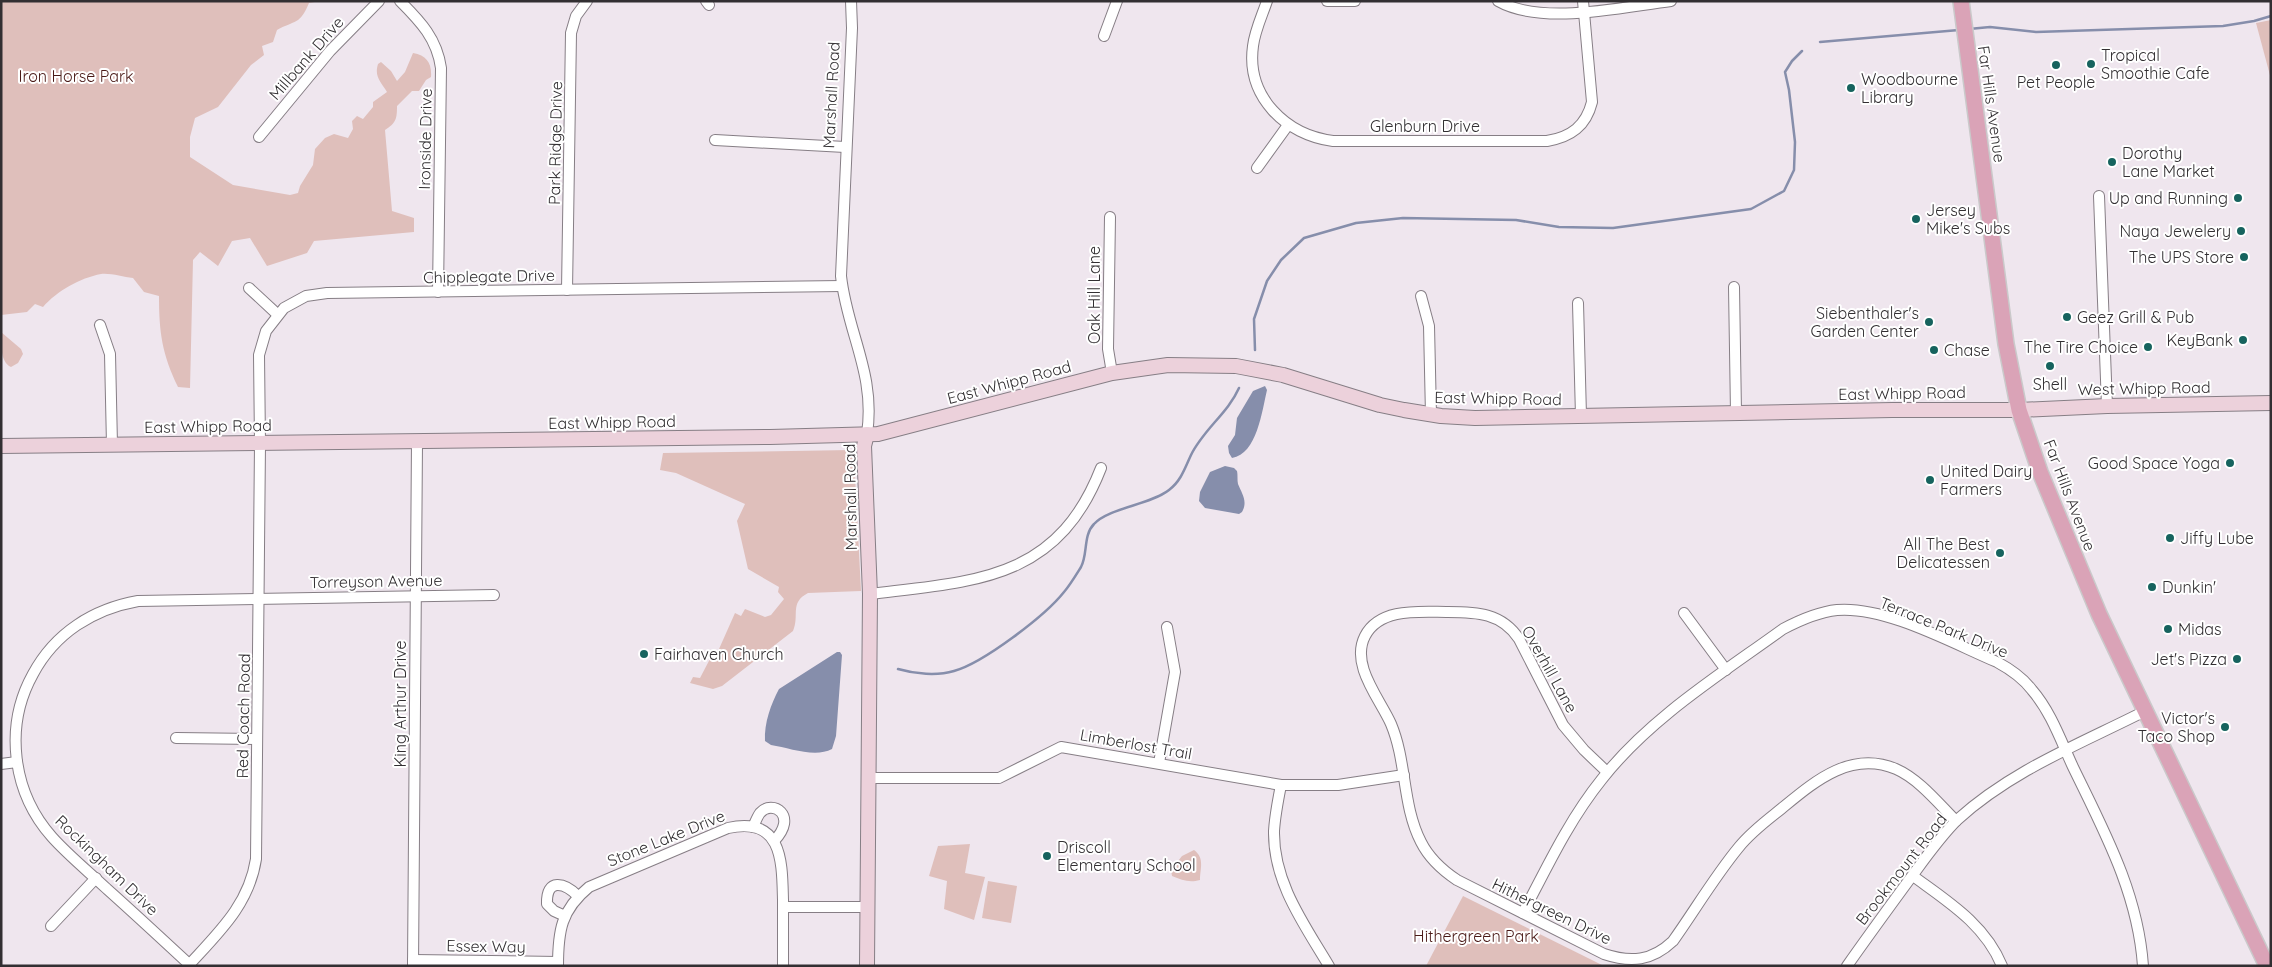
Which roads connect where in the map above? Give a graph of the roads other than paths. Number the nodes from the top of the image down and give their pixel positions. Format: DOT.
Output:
graph roads {
  1 [pos="379,1"];
  2 [pos="400,1"];
  3 [pos="587,1"];
  4 [pos="851,1"];
  5 [pos="1117,1"];
  6 [pos="1267,1"];
  7 [pos="1327,1"];
  8 [pos="1355,1"];
  9 [pos="1498,1"];
  10 [pos="1672,1"];
  11 [pos="1961,1"];
  12 [pos="1584,6"];
  13 [pos="1104,36"];
  14 [pos="1288,125"];
  15 [pos="259,136"];
  16 [pos="715,140"];
  17 [pos="846,146"];
  18 [pos="1257,168"];
  19 [pos="2099,196"];
  20 [pos="1110,217"];
  21 [pos="842,286"];
  22 [pos="1734,287"];
  23 [pos="249,288"];
  24 [pos="567,290"];
  25 [pos="438,292"];
  26 [pos="1421,296"];
  27 [pos="1578,304"];
  28 [pos="277,314"];
  29 [pos="100,325"];
  30 [pos="1112,373"];
  31 [pos="2271,403"];
  32 [pos="2107,406"];
  33 [pos="2019,410"];
  34 [pos="1736,413"];
  35 [pos="1431,415"];
  36 [pos="1581,416"];
  37 [pos="867,434"];
  38 [pos="416,442"];
  39 [pos="260,444"];
  40 [pos="112,445"];
  41 [pos="1,446"];
  42 [pos="1101,468"];
  43 [pos="870,594"];
  44 [pos="494,595"];
  45 [pos="416,596"];
  46 [pos="258,598"];
  47 [pos="1684,613"];
  48 [pos="1168,627"];
  49 [pos="1726,670"];
  50 [pos="2145,711"];
  51 [pos="176,738"];
  52 [pos="258,739"];
  53 [pos="2065,750"];
  54 [pos="17,762"];
  55 [pos="1159,763"];
  56 [pos="1,764"];
  57 [pos="1607,772"];
  58 [pos="1404,775"];
  59 [pos="869,778"];
  60 [pos="1280,785"];
  61 [pos="1956,821"];
  62 [pos="753,827"];
  63 [pos="774,841"];
  64 [pos="1913,876"];
  65 [pos="96,878"];
  66 [pos="578,896"];
  67 [pos="783,907"];
  68 [pos="868,908"];
  69 [pos="1523,913"];
  70 [pos="565,916"];
  71 [pos="51,926"];
  72 [pos="412,963"];
  73 [pos="558,964"];
  74 [pos="190,965"];
  75 [pos="783,966"];
  76 [pos="867,966"];
  77 [pos="1329,966"];
  78 [pos="1846,966"];
  79 [pos="2002,966"];
  80 [pos="2143,966"];
  81 [pos="2267,966"];
  1 -- 15 [label="street, Millbank Drive"];
  2 -- 25 [label="street, Ironside Drive"];
  3 -- 24 [label="street, Park Ridge Drive"];
  4 -- 17 [label="street, Marshall Road"];
  5 -- 13 [label="street"];
  6 -- 14 [label="street, Glenburn Drive"];
  7 -- 8 [label="street"];
  9 -- 12 [label="street"];
  10 -- 12 [label="street"];
  11 -- 33 [label="main road, Far Hills Avenue"];
  12 -- 14 [label="street, Glenburn Drive"];
  14 -- 18 [label="street"];
  16 -- 17 [label="street"];
  17 -- 21 [label="street, Marshall Road"];
  19 -- 32 [label="street"];
  20 -- 30 [label="street, Oak Hill Lane"];
  21 -- 24 [label="street, Chipplegate Drive"];
  21 -- 37 [label="street, Marshall Road"];
  22 -- 34 [label="street"];
  23 -- 28 [label="street"];
  24 -- 25 [label="street, Chipplegate Drive"];
  25 -- 28 [label="street, Chipplegate Drive"];
  26 -- 35 [label="street"];
  27 -- 36 [label="street"];
  28 -- 39 [label="street, Chipplegate Drive"];
  29 -- 40 [label="street"];
  30 -- 35 [label="main road, East Whipp Road"];
  30 -- 37 [label="main road, East Whipp Road"];
  31 -- 32 [label="main road, West Whipp Road"];
  32 -- 33 [label="main road, West Whipp Road"];
  33 -- 34 [label="main road, East Whipp Road"];
  33 -- 50 [label="main road, Far Hills Avenue"];
  34 -- 36 [label="main road, East Whipp Road"];
  35 -- 36 [label="main road, East Whipp Road"];
  37 -- 38 [label="main road, East Whipp Road"];
  37 -- 43 [label="main road, Marshall Road"];
  38 -- 39 [label="main road, East Whipp Road"];
  38 -- 45 [label="street, King Arthur Drive"];
  39 -- 40 [label="main road, East Whipp Road"];
  39 -- 46 [label="street, Red Coach Road"];
  40 -- 41 [label="main road, East Whipp Road"];
  42 -- 43 [label="street"];
  43 -- 59 [label="main road, Marshall Road"];
  44 -- 45 [label="street, Torreyson Avenue"];
  45 -- 46 [label="street, Torreyson Avenue"];
  45 -- 72 [label="street, King Arthur Drive"];
  46 -- 52 [label="street, Red Coach Road"];
  46 -- 54 [label="street, Rockingham Drive"];
  47 -- 49 [label="street"];
  48 -- 55 [label="street"];
  49 -- 53 [label="street, Terrace Park Drive"];
  49 -- 57 [label="street, Terrace Park Drive"];
  50 -- 53 [label="street, Brookmount Road"];
  50 -- 81 [label="main road, Far Hills Avenue"];
  51 -- 52 [label="street"];
  52 -- 74 [label="street, Red Coach Road"];
  53 -- 61 [label="street, Brookmount Road"];
  53 -- 80 [label="street, Terrace Park Drive"];
  54 -- 56 [label="street"];
  54 -- 65 [label="street, Rockingham Drive"];
  55 -- 59 [label="street, Limberlost Trail"];
  55 -- 60 [label="street, Limberlost Trail"];
  57 -- 58 [label="street, Overhill Lane"];
  57 -- 69 [label="street, Terrace Park Drive"];
  58 -- 60 [label="street, Limberlost Trail"];
  58 -- 69 [label="street, Hithergreen Drive"];
  59 -- 68 [label="main road, Marshall Road"];
  60 -- 77 [label="street"];
  61 -- 64 [label="street, Brookmount Road"];
  61 -- 69 [label="street, Hithergreen Drive"];
  62 -- 63 [label="street"];
  62 -- 63 [label="street"];
  62 -- 66 [label="street, Stone Lake Drive"];
  63 -- 67 [label="street"];
  64 -- 78 [label="street, Brookmount Road"];
  64 -- 79 [label="street"];
  65 -- 71 [label="street"];
  65 -- 74 [label="street, Rockingham Drive"];
  66 -- 70 [label="street, Stone Lake Drive"];
  66 -- 70 [label="street"];
  67 -- 68 [label="street"];
  67 -- 75 [label="street"];
  68 -- 76 [label="main road, Marshall Road"];
  70 -- 73 [label="street, Stone Lake Drive"];
  72 -- 73 [label="street, Essex Way"];
}
